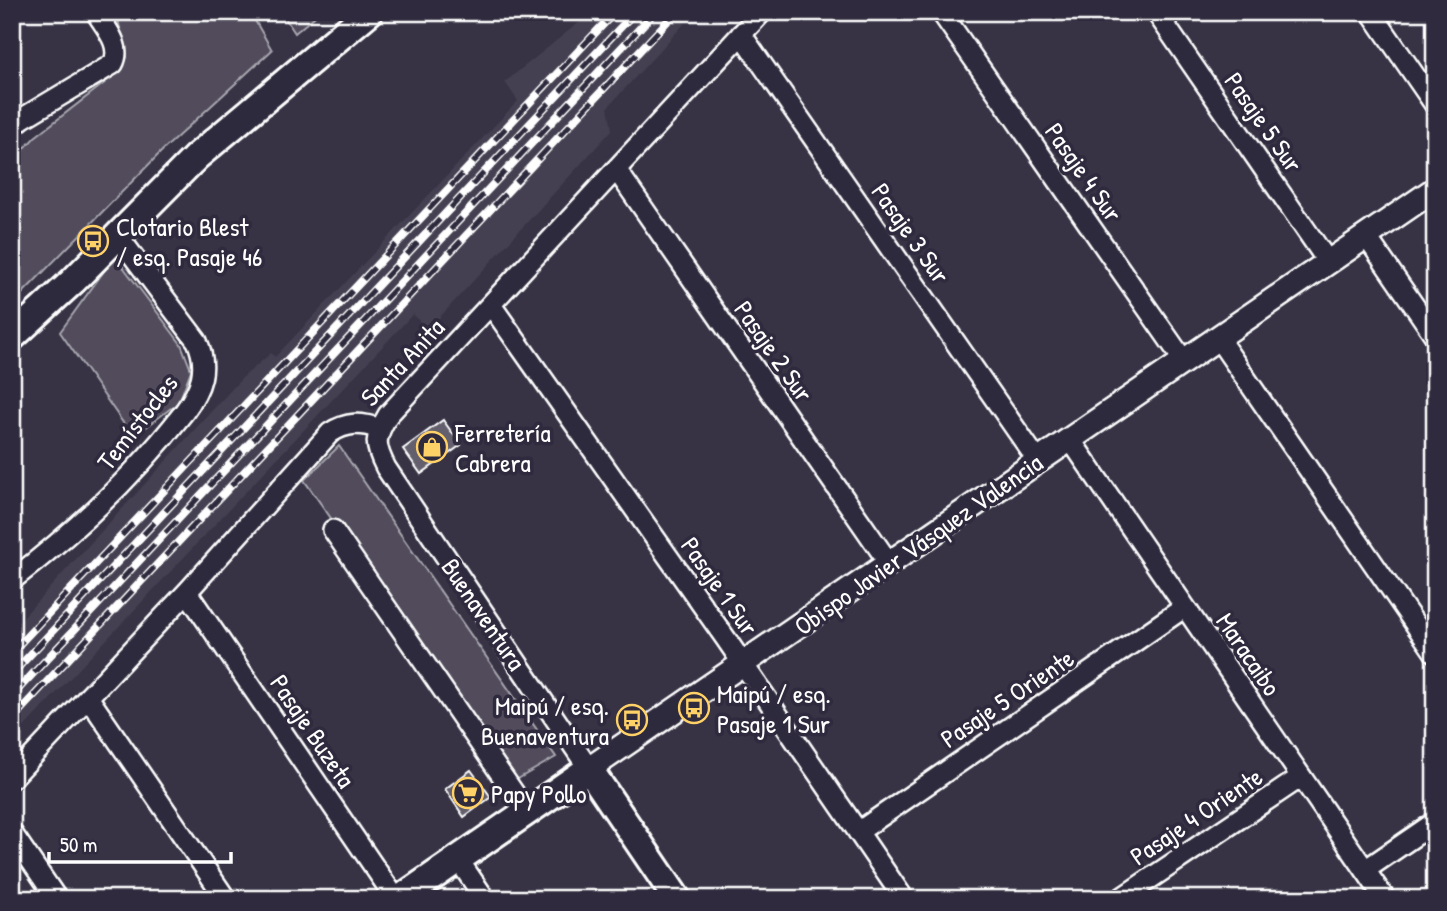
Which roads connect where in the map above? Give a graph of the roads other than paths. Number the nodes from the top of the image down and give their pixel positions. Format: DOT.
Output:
graph roads {
  1 [pos="96,12"];
  2 [pos="369,12"];
  3 [pos="762,12"];
  4 [pos="941,12"];
  5 [pos="1156,12"];
  6 [pos="1371,12"];
  7 [pos="741,34"];
  8 [pos="1435,105"];
  9 [pos="12,127"];
  10 [pos="616,169"];
  11 [pos="1435,189"];
  12 [pos="118,236"];
  13 [pos="1366,236"];
  14 [pos="1328,262"];
  15 [pos="491,304"];
  16 [pos="1435,336"];
  17 [pos="12,337"];
  18 [pos="1217,338"];
  19 [pos="1184,361"];
  20 [pos="380,429"];
  21 [pos="1070,439"];
  22 [pos="1038,461"];
  23 [pos="333,530"];
  24 [pos="889,563"];
  25 [pos="12,580"];
  26 [pos="187,592"];
  27 [pos="1185,607"];
  28 [pos="1435,653"];
  29 [pos="743,664"];
  30 [pos="88,697"];
  31 [pos="589,769"];
  32 [pos="1301,777"];
  33 [pos="12,778"];
  34 [pos="527,812"];
  35 [pos="1435,822"];
  36 [pos="858,832"];
  37 [pos="12,834"];
  38 [pos="458,859"];
  39 [pos="1365,870"];
  40 [pos="57,899"];
  41 [pos="226,899"];
  42 [pos="398,899"];
  43 [pos="485,899"];
  44 [pos="677,899"];
  45 [pos="904,899"];
  46 [pos="1120,899"];
  47 [pos="1385,899"];
  1 -- 9 [label="street"];
  2 -- 12 [label="main road"];
  3 -- 7 [label="street, Santa Anita"];
  4 -- 19 [label="street, Pasaje 4 Sur"];
  5 -- 14 [label="street, Pasaje 5 Sur"];
  6 -- 8 [label="street"];
  7 -- 10 [label="street, Santa Anita"];
  7 -- 22 [label="street, Pasaje 3 Sur"];
  10 -- 15 [label="street, Santa Anita"];
  10 -- 24 [label="street, Pasaje 2 Sur"];
  11 -- 13 [label="street, Obispo Javier Vásquez Valencia"];
  12 -- 17 [label="main road"];
  12 -- 25 [label="street, Temístocles"];
  13 -- 14 [label="street, Obispo Javier Vásquez Valencia"];
  13 -- 16 [label="street"];
  14 -- 18 [label="street, Obispo Javier Vásquez Valencia"];
  15 -- 20 [label="street, Santa Anita"];
  15 -- 29 [label="street, Pasaje 1 Sur"];
  18 -- 19 [label="street, Obispo Javier Vásquez Valencia"];
  18 -- 28 [label="street"];
  19 -- 21 [label="street, Obispo Javier Vásquez Valencia"];
  20 -- 26 [label="street, Santa Anita"];
  20 -- 31 [label="street, Buenaventura"];
  21 -- 22 [label="street, Obispo Javier Vásquez Valencia"];
  21 -- 27 [label="street, Maracaibo"];
  22 -- 24 [label="street, Obispo Javier Vásquez Valencia"];
  23 -- 34 [label="street"];
  24 -- 29 [label="street, Obispo Javier Vásquez Valencia"];
  26 -- 30 [label="street, Santa Anita"];
  26 -- 42 [label="street, Pasaje Buzeta"];
  27 -- 32 [label="street, Maracaibo"];
  27 -- 36 [label="street, Pasaje 5 Oriente"];
  29 -- 31 [label="street, Obispo Javier Vásquez Valencia"];
  29 -- 36 [label="street, Pasaje 1 Sur"];
  30 -- 33 [label="street, Santa Anita"];
  30 -- 41 [label="street"];
  31 -- 34 [label="main road, Obispo Javier Vásquez Valencia"];
  31 -- 44 [label="main road, Buenaventura"];
  32 -- 39 [label="street, Maracaibo"];
  32 -- 46 [label="street, Pasaje 4 Oriente"];
  34 -- 38 [label="main road, Obispo Javier Vásquez Valencia"];
  35 -- 39 [label="street"];
  36 -- 45 [label="street, Pasaje 1 Sur"];
  37 -- 40 [label="street"];
  38 -- 42 [label="main road, Obispo Javier Vásquez Valencia"];
  38 -- 43 [label="street"];
  39 -- 47 [label="street, Maracaibo"];
}
